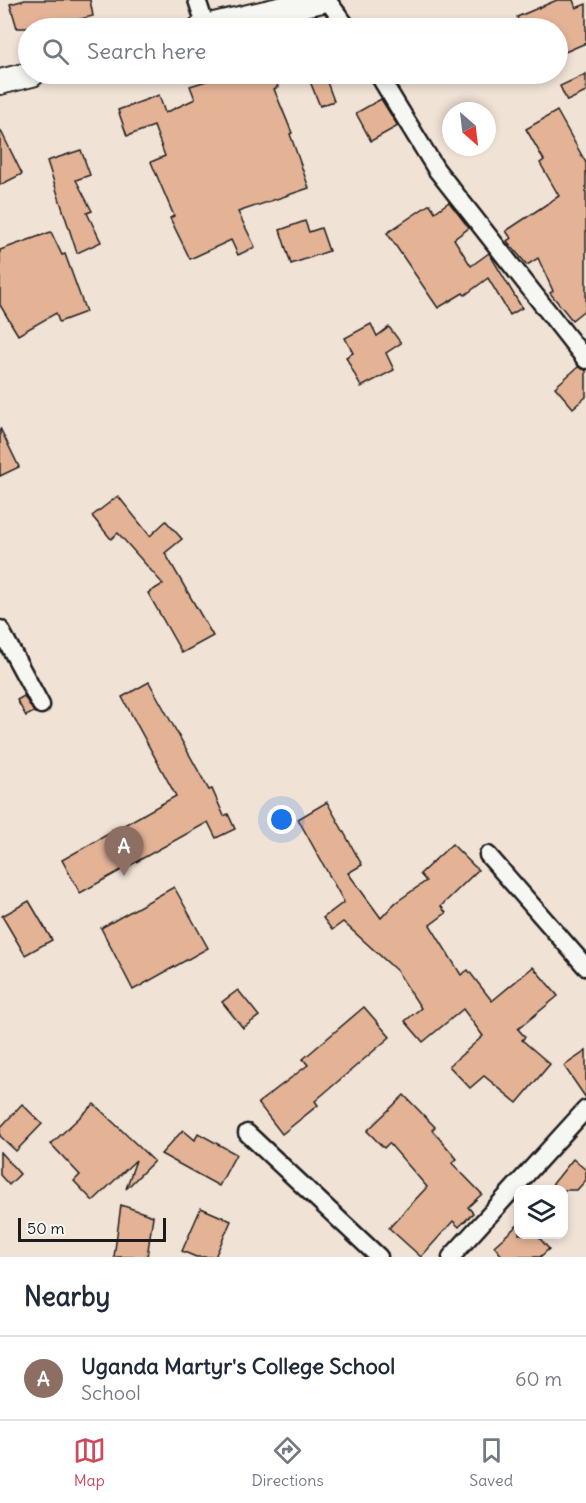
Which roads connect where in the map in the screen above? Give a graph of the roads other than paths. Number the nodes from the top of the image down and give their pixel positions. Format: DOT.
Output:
graph roads {
  1 [pos="197,0"];
  2 [pos="325,0"];
  3 [pos="201,18"];
  4 [pos="247,18"];
  5 [pos="340,18"];
  6 [pos="18,78"];
  7 [pos="0,82"];
  8 [pos="384,84"];
  9 [pos="586,360"];
  10 [pos="0,629"];
  11 [pos="41,705"];
  12 [pos="488,855"];
  13 [pos="586,967"];
  14 [pos="586,1109"];
  15 [pos="247,1133"];
  16 [pos="379,1257"];
  17 [pos="451,1257"];
  1 -- 3 [label="street"];
  2 -- 4 [label="main road"];
  2 -- 5 [label="street"];
  6 -- 7 [label="main road"];
  8 -- 9 [label="street"];
  10 -- 11 [label="street"];
  12 -- 13 [label="street"];
  14 -- 17 [label="street"];
  15 -- 16 [label="street"];
}
